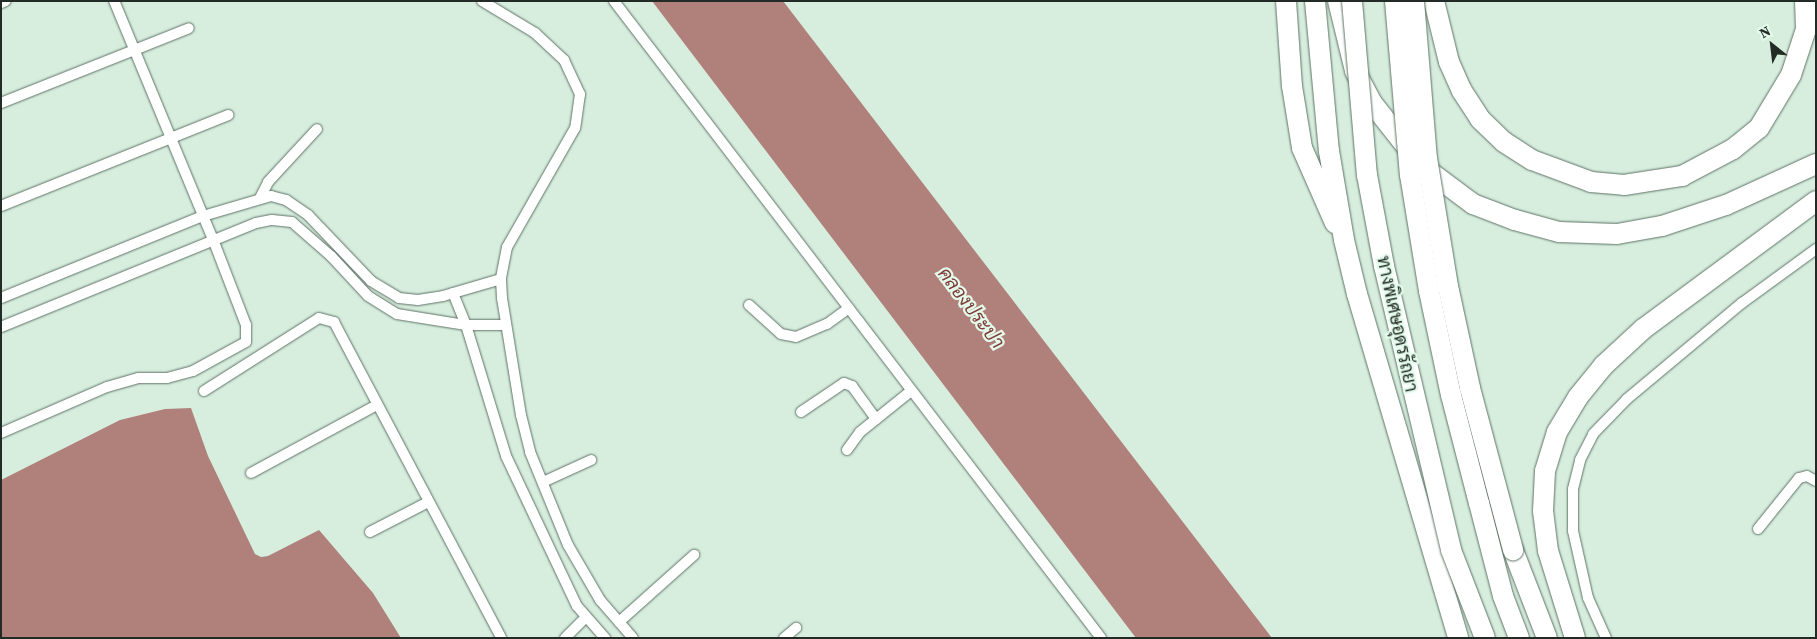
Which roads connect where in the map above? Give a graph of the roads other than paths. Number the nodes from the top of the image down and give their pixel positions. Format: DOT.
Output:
graph roads {
  1 [pos="6,1"];
  2 [pos="114,1"];
  3 [pos="482,1"];
  4 [pos="614,1"];
  5 [pos="1286,1"];
  6 [pos="1315,1"];
  7 [pos="1338,1"];
  8 [pos="1352,1"];
  9 [pos="1394,1"];
  10 [pos="1414,1"];
  11 [pos="1434,1"];
  12 [pos="1805,1"];
  13 [pos="1,3"];
  14 [pos="189,28"];
  15 [pos="133,48"];
  16 [pos="1,103"];
  17 [pos="229,115"];
  18 [pos="317,129"];
  19 [pos="169,137"];
  20 [pos="1816,164"];
  21 [pos="260,198"];
  22 [pos="1816,201"];
  23 [pos="1,206"];
  24 [pos="204,216"];
  25 [pos="1344,240"];
  26 [pos="214,242"];
  27 [pos="1816,249"];
  28 [pos="501,279"];
  29 [pos="453,293"];
  30 [pos="1,298"];
  31 [pos="749,305"];
  32 [pos="849,308"];
  33 [pos="466,325"];
  34 [pos="506,325"];
  35 [pos="1,327"];
  36 [pos="911,391"];
  37 [pos="204,392"];
  38 [pos="377,405"];
  39 [pos="801,412"];
  40 [pos="876,419"];
  41 [pos="1,432"];
  42 [pos="848,450"];
  43 [pos="591,460"];
  44 [pos="251,473"];
  45 [pos="1816,481"];
  46 [pos="543,482"];
  47 [pos="428,502"];
  48 [pos="1758,529"];
  49 [pos="370,532"];
  50 [pos="694,555"];
  51 [pos="585,618"];
  52 [pos="619,622"];
  53 [pos="796,628"];
  54 [pos="1456,634"];
  55 [pos="501,638"];
  56 [pos="565,638"];
  57 [pos="605,638"];
  58 [pos="633,638"];
  59 [pos="784,638"];
  60 [pos="1101,638"];
  61 [pos="1486,638"];
  62 [pos="1519,638"];
  63 [pos="1547,638"];
  64 [pos="1575,638"];
  65 [pos="1606,638"];
  1 -- 13 [label="street"];
  2 -- 15 [label="street"];
  3 -- 28 [label="street"];
  4 -- 32 [label="street"];
  5 -- 25 [label="highway"];
  6 -- 25 [label="highway"];
  7 -- 20 [label="highway"];
  8 -- 61 [label="highway, ทางพิเศษอุดรรัถยา, bridge"];
  9 -- 62 [label="highway, bridge"];
  10 -- 63 [label="highway, bridge"];
  11 -- 12 [label="highway"];
  14 -- 15 [label="street"];
  15 -- 16 [label="street"];
  15 -- 19 [label="street"];
  17 -- 19 [label="street"];
  18 -- 21 [label="street"];
  19 -- 23 [label="street"];
  19 -- 24 [label="street"];
  21 -- 24 [label="street"];
  21 -- 29 [label="street"];
  22 -- 64 [label="highway"];
  24 -- 26 [label="street"];
  24 -- 30 [label="street"];
  25 -- 54 [label="highway"];
  26 -- 33 [label="street"];
  26 -- 35 [label="street"];
  26 -- 41 [label="street"];
  27 -- 65 [label="street"];
  28 -- 29 [label="street"];
  28 -- 34 [label="street"];
  29 -- 33 [label="street"];
  31 -- 32 [label="street"];
  32 -- 36 [label="street"];
  33 -- 34 [label="street"];
  33 -- 51 [label="street"];
  34 -- 46 [label="street"];
  36 -- 40 [label="street"];
  36 -- 60 [label="street"];
  37 -- 38 [label="street"];
  38 -- 44 [label="street"];
  38 -- 47 [label="street"];
  39 -- 40 [label="street"];
  40 -- 42 [label="street"];
  43 -- 46 [label="street"];
  45 -- 48 [label="street"];
  46 -- 52 [label="street"];
  47 -- 49 [label="street"];
  47 -- 55 [label="street"];
  50 -- 52 [label="street"];
  51 -- 56 [label="street"];
  51 -- 57 [label="street"];
  52 -- 58 [label="street"];
  53 -- 59 [label="street"];
}
